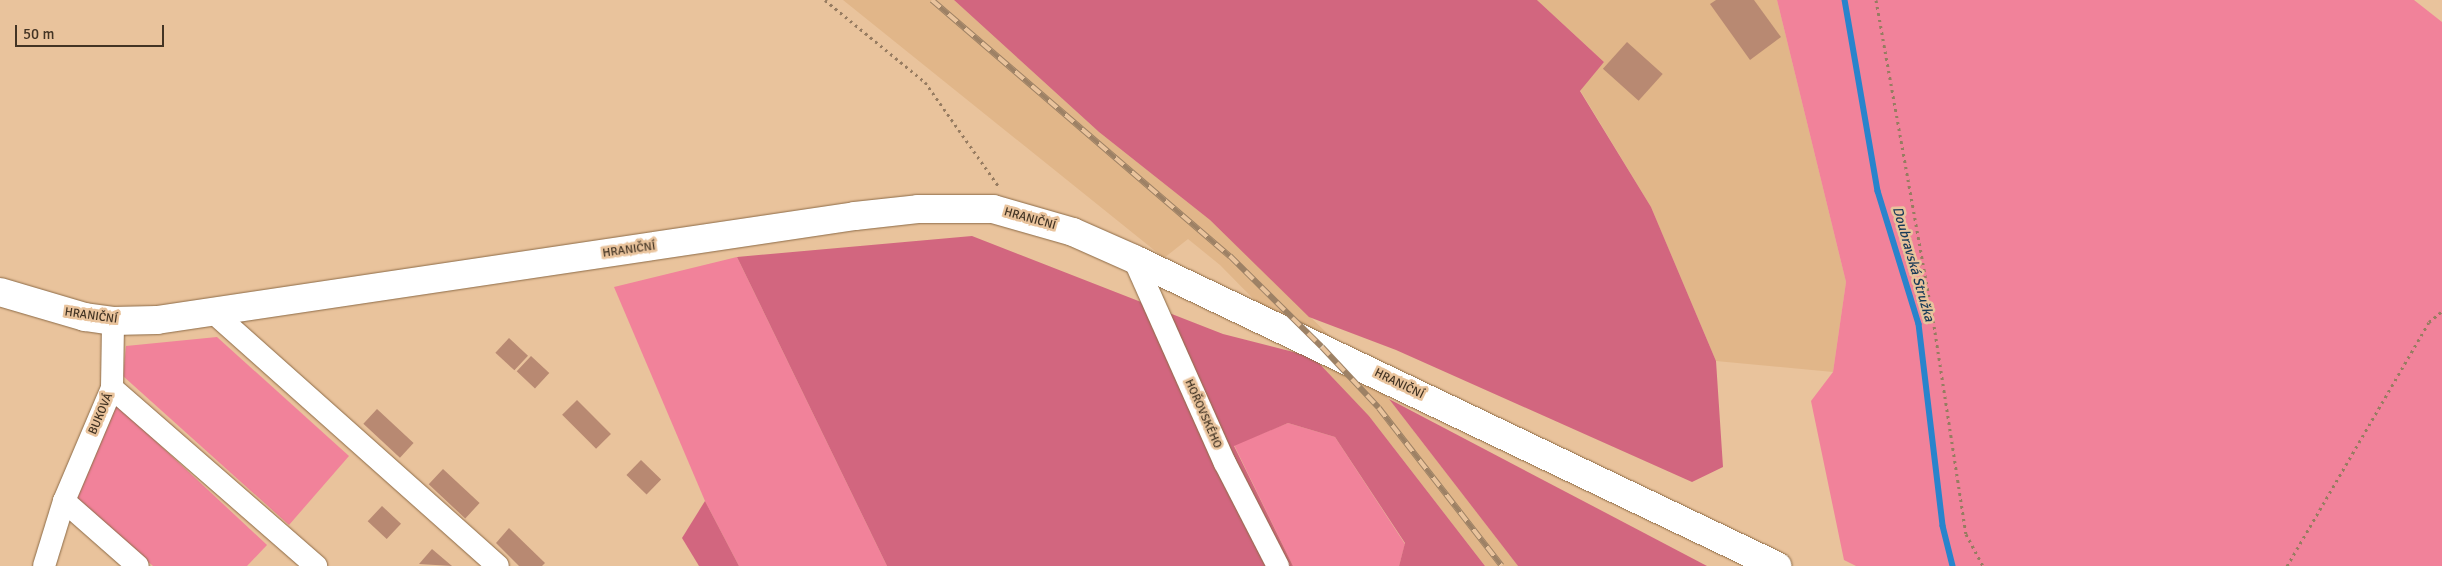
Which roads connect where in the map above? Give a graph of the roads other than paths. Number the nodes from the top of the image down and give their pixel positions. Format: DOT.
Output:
graph roads {
  1 [pos="1134,259"];
  2 [pos="0,292"];
  3 [pos="214,314"];
  4 [pos="113,321"];
  5 [pos="112,388"];
  6 [pos="64,501"];
  7 [pos="44,566"];
  8 [pos="138,566"];
  9 [pos="316,566"];
  10 [pos="498,566"];
  11 [pos="1278,566"];
  12 [pos="1777,566"];
  1 -- 3 [label="main road, HRANIČNÍ"];
  1 -- 11 [label="street, HOŘOVSKÉHO"];
  1 -- 12 [label="main road, HRANIČNÍ"];
  2 -- 4 [label="main road, HRANIČNÍ"];
  3 -- 4 [label="main road, HRANIČNÍ"];
  3 -- 10 [label="street"];
  4 -- 5 [label="street, BUKOVÁ"];
  5 -- 6 [label="street, BUKOVÁ"];
  5 -- 9 [label="street"];
  6 -- 7 [label="street, BUKOVÁ"];
  6 -- 8 [label="street"];
}
